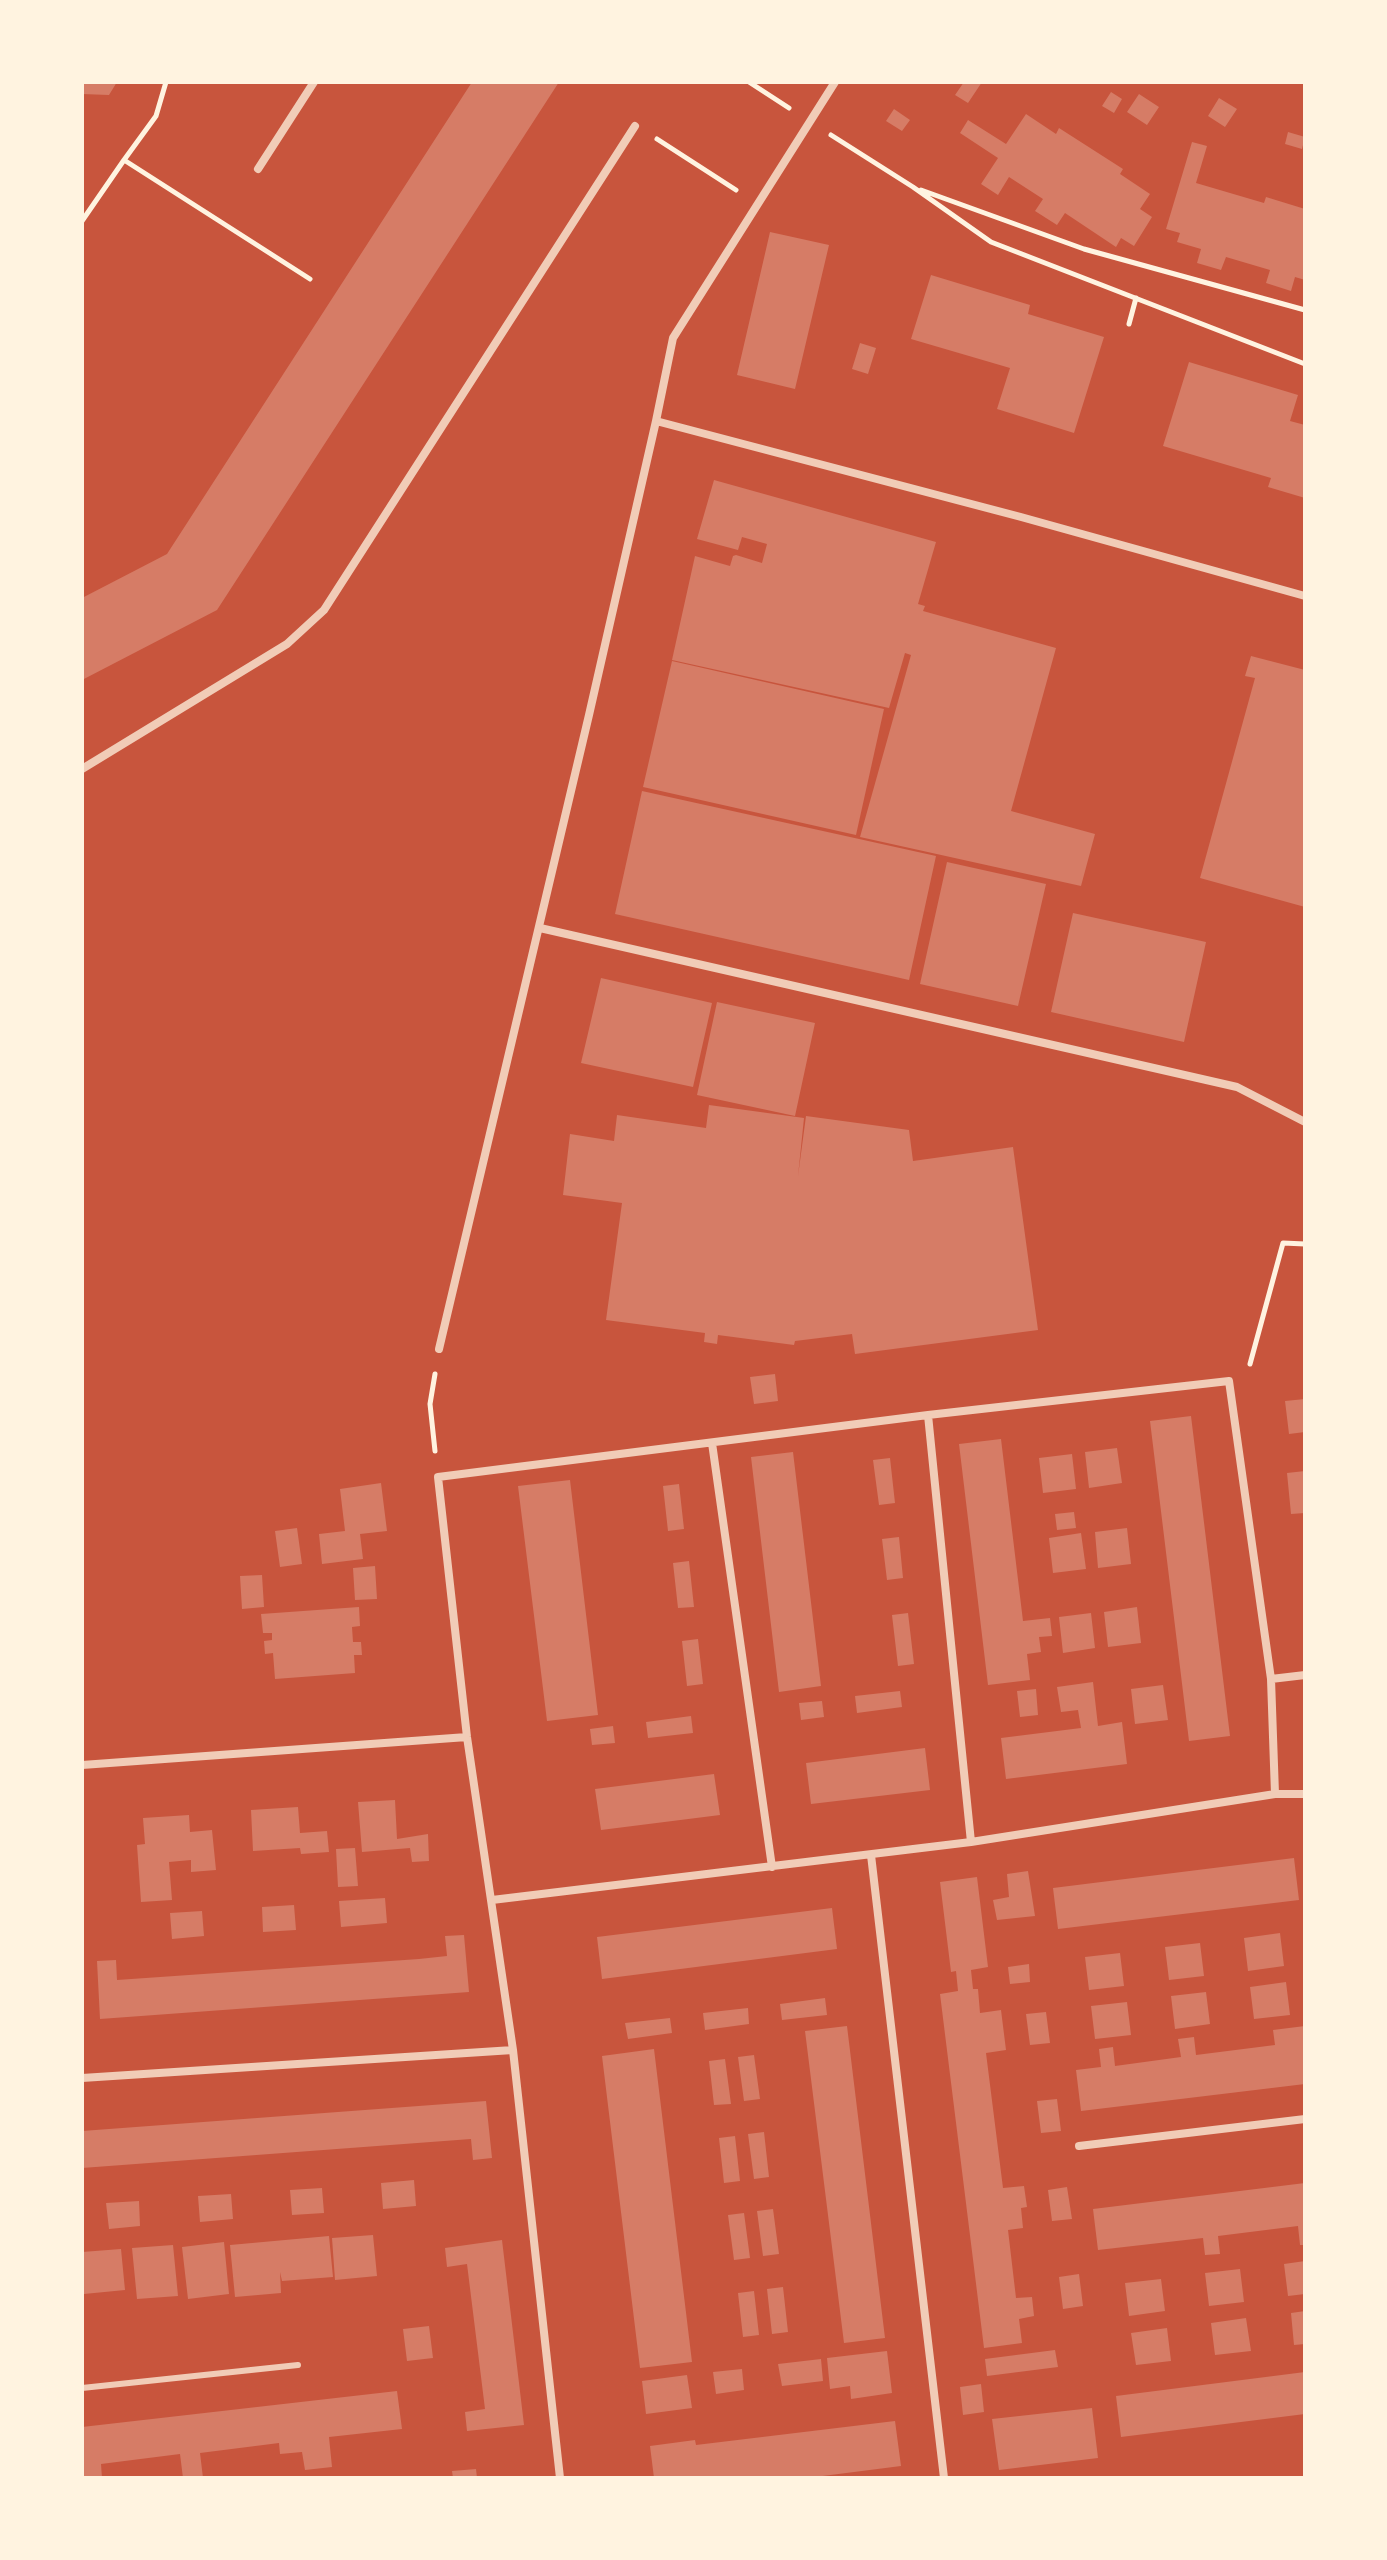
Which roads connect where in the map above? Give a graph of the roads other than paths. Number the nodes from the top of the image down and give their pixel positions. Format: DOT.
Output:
graph roads {
  1 [pos="314,82"];
  2 [pos="835,82"];
  3 [pos="635,126"];
  4 [pos="258,169"];
  5 [pos="656,421"];
  6 [pos="1305,596"];
  7 [pos="82,769"];
  8 [pos="540,928"];
  9 [pos="1305,1122"];
  10 [pos="439,1349"];
  11 [pos="928,1415"];
  12 [pos="712,1443"];
  13 [pos="1305,1675"];
  14 [pos="1271,1679"];
  15 [pos="467,1737"];
  16 [pos="82,1765"];
  17 [pos="1275,1794"];
  18 [pos="1305,1794"];
  19 [pos="971,1842"];
  20 [pos="871,1855"];
  21 [pos="772,1867"];
  22 [pos="492,1900"];
  23 [pos="513,2050"];
  24 [pos="82,2078"];
  25 [pos="1305,2119"];
  26 [pos="1079,2146"];
  27 [pos="298,2365"];
  28 [pos="82,2388"];
  29 [pos="560,2478"];
  30 [pos="944,2478"];
  1 -- 4 [label="street"];
  2 -- 5 [label="street"];
  3 -- 7 [label="street"];
  5 -- 6 [label="street"];
  5 -- 8 [label="street"];
  8 -- 9 [label="street"];
  8 -- 10 [label="street"];
  11 -- 12 [label="street"];
  11 -- 14 [label="street"];
  11 -- 19 [label="street"];
  12 -- 15 [label="street"];
  12 -- 21 [label="street"];
  13 -- 14 [label="street"];
  14 -- 17 [label="street"];
  15 -- 16 [label="street"];
  15 -- 22 [label="street"];
  17 -- 18 [label="street"];
  17 -- 19 [label="street"];
  19 -- 20 [label="street"];
  20 -- 21 [label="street"];
  20 -- 30 [label="street"];
  21 -- 22 [label="street"];
  22 -- 23 [label="street"];
  23 -- 24 [label="street"];
  23 -- 29 [label="street"];
  25 -- 26 [label="street"];
  27 -- 28 [label="lane"];
}
